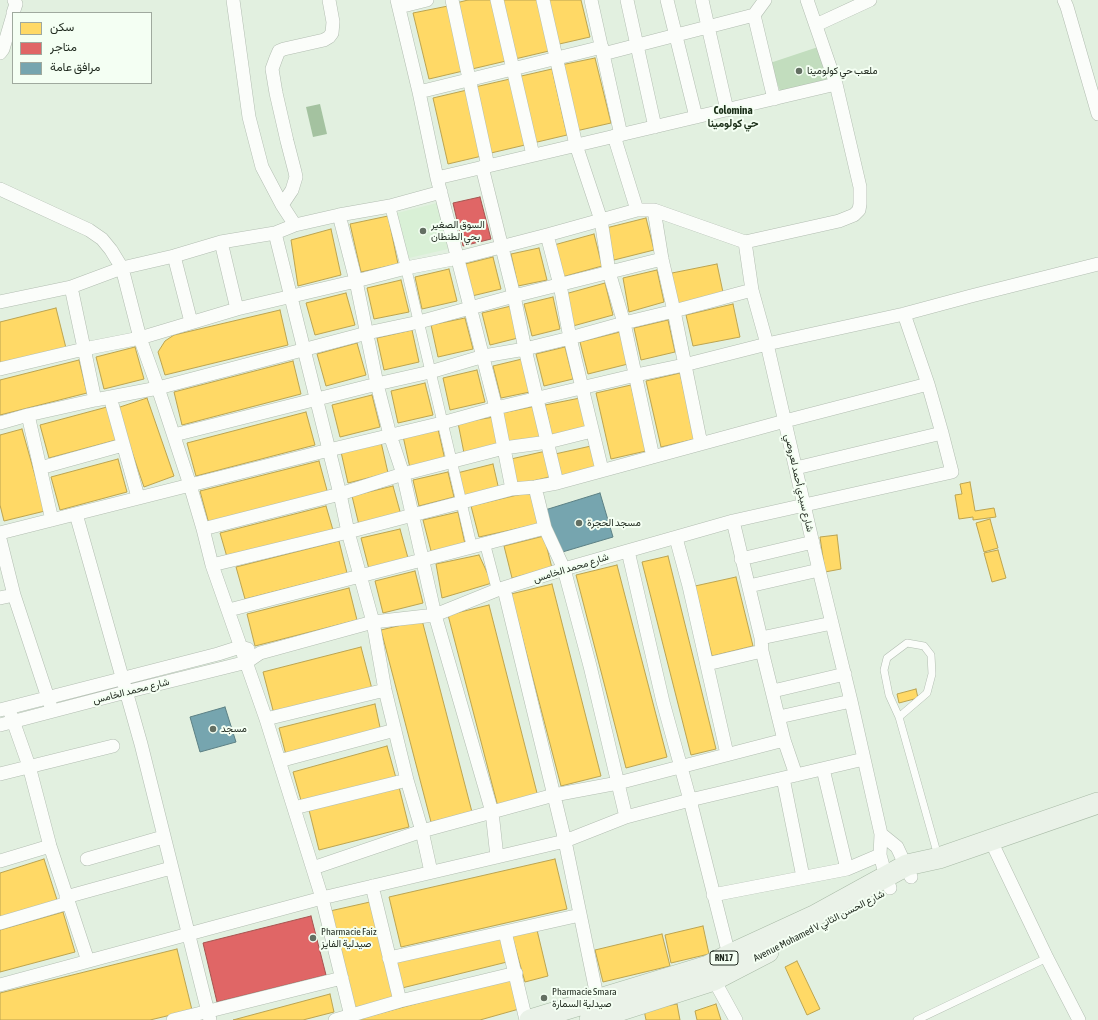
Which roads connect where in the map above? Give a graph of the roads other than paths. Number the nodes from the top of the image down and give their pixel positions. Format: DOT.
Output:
graph roads {
  1 [pos="14,0"];
  2 [pos="233,0"];
  3 [pos="328,0"];
  4 [pos="427,0"];
  5 [pos="452,0"];
  6 [pos="497,0"];
  7 [pos="543,0"];
  8 [pos="591,0"];
  9 [pos="627,0"];
  10 [pos="667,0"];
  11 [pos="702,0"];
  12 [pos="765,0"];
  13 [pos="807,0"];
  14 [pos="870,0"];
  15 [pos="1064,0"];
  16 [pos="398,4"];
  17 [pos="14,12"];
  18 [pos="754,16"];
  19 [pos="12,18"];
  20 [pos="816,24"];
  21 [pos="708,27"];
  22 [pos="676,36"];
  23 [pos="637,45"];
  24 [pos="602,50"];
  25 [pos="0,54"];
  26 [pos="556,58"];
  27 [pos="512,69"];
  28 [pos="469,80"];
  29 [pos="836,84"];
  30 [pos="419,92"];
  31 [pos="774,99"];
  32 [pos="727,110"];
  33 [pos="1098,114"];
  34 [pos="696,117"];
  35 [pos="655,127"];
  36 [pos="618,136"];
  37 [pos="576,145"];
  38 [pos="533,155"];
  39 [pos="485,167"];
  40 [pos="437,178"];
  41 [pos="0,189"];
  42 [pos="441,192"];
  43 [pos="282,205"];
  44 [pos="390,206"];
  45 [pos="637,210"];
  46 [pos="654,210"];
  47 [pos="338,215"];
  48 [pos="601,220"];
  49 [pos="296,225"];
  50 [pos="275,233"];
  51 [pos="547,235"];
  52 [pos="221,242"];
  53 [pos="745,242"];
  54 [pos="502,246"];
  55 [pos="174,256"];
  56 [pos="458,258"];
  57 [pos="662,259"];
  58 [pos="1098,264"];
  59 [pos="122,268"];
  60 [pos="406,268"];
  61 [pos="609,272"];
  62 [pos="356,282"];
  63 [pos="560,285"];
  64 [pos="71,286"];
  65 [pos="752,290"];
  66 [pos="290,296"];
  67 [pos="514,296"];
  68 [pos="0,300"];
  69 [pos="237,308"];
  70 [pos="470,308"];
  71 [pos="674,311"];
  72 [pos="904,314"];
  73 [pos="191,322"];
  74 [pos="418,322"];
  75 [pos="624,323"];
  76 [pos="367,333"];
  77 [pos="140,338"];
  78 [pos="570,338"];
  79 [pos="766,344"];
  80 [pos="84,349"];
  81 [pos="525,349"];
  82 [pos="304,350"];
  83 [pos="484,356"];
  84 [pos="684,365"];
  85 [pos="0,369"];
  86 [pos="430,372"];
  87 [pos="636,375"];
  88 [pos="378,384"];
  89 [pos="928,384"];
  90 [pos="158,388"];
  91 [pos="582,388"];
  92 [pos="110,397"];
  93 [pos="537,398"];
  94 [pos="95,400"];
  95 [pos="317,400"];
  96 [pos="496,408"];
  97 [pos="28,415"];
  98 [pos="784,421"];
  99 [pos="0,423"];
  100 [pos="442,423"];
  101 [pos="592,431"];
  102 [pos="942,433"];
  103 [pos="174,435"];
  104 [pos="390,435"];
  105 [pos="548,442"];
  106 [pos="701,444"];
  107 [pos="123,445"];
  108 [pos="504,448"];
  109 [pos="329,450"];
  110 [pos="653,457"];
  111 [pos="451,462"];
  112 [pos="40,468"];
  113 [pos="796,468"];
  114 [pos="602,470"];
  115 [pos="402,474"];
  116 [pos="557,483"];
  117 [pos="190,485"];
  118 [pos="535,487"];
  119 [pos="512,489"];
  120 [pos="340,494"];
  121 [pos="138,497"];
  122 [pos="461,502"];
  123 [pos="805,504"];
  124 [pos="76,514"];
  125 [pos="412,515"];
  126 [pos="52,520"];
  127 [pos="733,522"];
  128 [pos="545,528"];
  129 [pos="203,529"];
  130 [pos="348,532"];
  131 [pos="0,533"];
  132 [pos="676,538"];
  133 [pos="0,539"];
  134 [pos="813,542"];
  135 [pos="484,544"];
  136 [pos="472,547"];
  137 [pos="628,551"];
  138 [pos="422,559"];
  139 [pos="741,559"];
  140 [pos="212,565"];
  141 [pos="564,569"];
  142 [pos="819,570"];
  143 [pos="360,576"];
  144 [pos="749,586"];
  145 [pos="501,589"];
  146 [pos="14,595"];
  147 [pos="0,598"];
  148 [pos="229,610"];
  149 [pos="435,615"];
  150 [pos="373,622"];
  151 [pos="832,623"];
  152 [pos="762,645"];
  153 [pos="240,647"];
  154 [pos="260,653"];
  155 [pos="247,662"];
  156 [pos="707,664"];
  157 [pos="845,674"];
  158 [pos="122,679"];
  159 [pos="385,690"];
  160 [pos="773,691"];
  161 [pos="126,692"];
  162 [pos="49,697"];
  163 [pos="852,701"];
  164 [pos="4,709"];
  165 [pos="53,712"];
  166 [pos="779,717"];
  167 [pos="899,717"];
  168 [pos="266,719"];
  169 [pos="13,722"];
  170 [pos="0,725"];
  171 [pos="395,730"];
  172 [pos="784,740"];
  173 [pos="113,746"];
  174 [pos="727,754"];
  175 [pos="864,759"];
  176 [pos="279,761"];
  177 [pos="681,765"];
  178 [pos="29,766"];
  179 [pos="823,769"];
  180 [pos="0,774"];
  181 [pos="796,775"];
  182 [pos="783,778"];
  183 [pos="407,780"];
  184 [pos="618,783"];
  185 [pos="554,795"];
  186 [pos="690,800"];
  187 [pos="1098,803"];
  188 [pos="294,808"];
  189 [pos="492,812"];
  190 [pos="626,817"];
  191 [pos="422,831"];
  192 [pos="882,834"];
  193 [pos="163,837"];
  194 [pos="565,841"];
  195 [pos="991,841"];
  196 [pos="50,846"];
  197 [pos="880,855"];
  198 [pos="497,857"];
  199 [pos="87,859"];
  200 [pos="934,860"];
  201 [pos="0,861"];
  202 [pos="171,868"];
  203 [pos="312,868"];
  204 [pos="846,868"];
  205 [pos="909,871"];
  206 [pos="431,872"];
  207 [pos="803,877"];
  208 [pos="888,883"];
  209 [pos="372,886"];
  210 [pos="713,895"];
  211 [pos="322,898"];
  212 [pos="67,900"];
  213 [pos="580,915"];
  214 [pos="0,923"];
  215 [pos="505,932"];
  216 [pos="188,934"];
  217 [pos="729,955"];
  218 [pos="389,958"];
  219 [pos="1047,958"];
  220 [pos="88,961"];
  221 [pos="516,973"];
  222 [pos="342,978"];
  223 [pos="714,980"];
  224 [pos="0,985"];
  225 [pos="400,1001"];
  226 [pos="598,1014"];
  227 [pos="209,1016"];
  228 [pos="352,1018"];
  229 [pos="173,1020"];
  230 [pos="335,1020"];
  231 [pos="526,1020"];
  232 [pos="530,1020"];
  233 [pos="736,1020"];
  234 [pos="917,1020"];
  235 [pos="1079,1020"];
  1 -- 17 [label="street"];
  2 -- 43 [label="street"];
  3 -- 43 [label="street"];
  4 -- 16 [label="street"];
  5 -- 28 [label="street"];
  6 -- 27 [label="street"];
  7 -- 26 [label="street"];
  8 -- 24 [label="street"];
  9 -- 23 [label="street"];
  10 -- 22 [label="street"];
  11 -- 21 [label="street"];
  12 -- 18 [label="street"];
  13 -- 20 [label="street"];
  14 -- 20 [label="street"];
  15 -- 33 [label="street"];
  16 -- 30 [label="street"];
  18 -- 21 [label="street"];
  18 -- 31 [label="street"];
  19 -- 25 [label="street"];
  20 -- 29 [label="street"];
  21 -- 22 [label="street"];
  21 -- 32 [label="street"];
  22 -- 23 [label="street"];
  22 -- 34 [label="street"];
  23 -- 24 [label="street"];
  23 -- 35 [label="street"];
  24 -- 26 [label="street"];
  24 -- 36 [label="street"];
  26 -- 27 [label="street"];
  26 -- 37 [label="street"];
  27 -- 28 [label="street"];
  27 -- 38 [label="street"];
  28 -- 30 [label="street"];
  28 -- 39 [label="street"];
  29 -- 31 [label="street"];
  29 -- 53 [label="street"];
  30 -- 40 [label="street"];
  31 -- 32 [label="street"];
  32 -- 34 [label="street"];
  34 -- 35 [label="street"];
  35 -- 36 [label="street"];
  36 -- 37 [label="street"];
  36 -- 45 [label="street"];
  37 -- 38 [label="street"];
  37 -- 48 [label="street"];
  38 -- 39 [label="street"];
  39 -- 40 [label="street"];
  39 -- 54 [label="street"];
  40 -- 42 [label="street"];
  41 -- 59 [label="street"];
  42 -- 44 [label="street"];
  42 -- 56 [label="street"];
  43 -- 49 [label="street"];
  44 -- 47 [label="street"];
  44 -- 60 [label="street"];
  45 -- 46 [label="street"];
  45 -- 48 [label="street"];
  46 -- 53 [label="street"];
  46 -- 57 [label="street"];
  47 -- 49 [label="street"];
  47 -- 62 [label="street"];
  48 -- 51 [label="street"];
  48 -- 61 [label="street"];
  49 -- 50 [label="street"];
  50 -- 52 [label="street"];
  50 -- 66 [label="street"];
  51 -- 54 [label="street"];
  51 -- 63 [label="street"];
  52 -- 55 [label="street"];
  52 -- 69 [label="street"];
  53 -- 65 [label="street, شارع سيدي أحمد لعروصي"];
  54 -- 56 [label="street"];
  54 -- 67 [label="street"];
  55 -- 59 [label="street"];
  55 -- 73 [label="street"];
  56 -- 60 [label="street"];
  56 -- 70 [label="street"];
  57 -- 61 [label="street"];
  57 -- 71 [label="street"];
  58 -- 72 [label="street"];
  59 -- 64 [label="street"];
  59 -- 77 [label="street"];
  60 -- 62 [label="street"];
  60 -- 74 [label="street"];
  61 -- 63 [label="street"];
  61 -- 75 [label="street"];
  62 -- 66 [label="street"];
  62 -- 76 [label="street"];
  63 -- 67 [label="street"];
  63 -- 78 [label="street"];
  64 -- 68 [label="street"];
  64 -- 80 [label="street"];
  65 -- 71 [label="street"];
  65 -- 79 [label="street, شارع سيدي أحمد لعروصي"];
  66 -- 69 [label="street"];
  66 -- 82 [label="street"];
  67 -- 70 [label="street"];
  67 -- 81 [label="street"];
  69 -- 73 [label="street"];
  70 -- 74 [label="street"];
  70 -- 83 [label="street"];
  71 -- 75 [label="street"];
  71 -- 84 [label="street"];
  72 -- 79 [label="street"];
  72 -- 89 [label="street"];
  73 -- 77 [label="street"];
  74 -- 76 [label="street"];
  74 -- 86 [label="street"];
  75 -- 78 [label="street"];
  75 -- 87 [label="street"];
  76 -- 82 [label="street"];
  76 -- 88 [label="street"];
  77 -- 80 [label="street"];
  77 -- 90 [label="street"];
  78 -- 81 [label="street"];
  78 -- 91 [label="street"];
  79 -- 84 [label="street"];
  79 -- 98 [label="street, شارع سيدي أحمد لعروصي"];
  80 -- 85 [label="street"];
  80 -- 94 [label="street"];
  81 -- 83 [label="street"];
  81 -- 93 [label="street"];
  82 -- 90 [label="street"];
  82 -- 95 [label="street"];
  83 -- 86 [label="street"];
  83 -- 96 [label="street"];
  84 -- 87 [label="street"];
  84 -- 106 [label="street"];
  86 -- 88 [label="street"];
  86 -- 100 [label="street"];
  87 -- 91 [label="street"];
  87 -- 110 [label="street"];
  88 -- 95 [label="street"];
  88 -- 104 [label="street"];
  89 -- 98 [label="street"];
  89 -- 102 [label="street"];
  90 -- 92 [label="street"];
  90 -- 103 [label="street"];
  91 -- 93 [label="street"];
  91 -- 101 [label="street"];
  92 -- 94 [label="street"];
  92 -- 107 [label="street"];
  93 -- 96 [label="street"];
  93 -- 105 [label="street"];
  94 -- 97 [label="street"];
  95 -- 103 [label="street"];
  95 -- 109 [label="street"];
  96 -- 100 [label="street"];
  96 -- 108 [label="street"];
  97 -- 99 [label="street"];
  97 -- 112 [label="street"];
  98 -- 106 [label="street"];
  98 -- 113 [label="street, شارع سيدي أحمد لعروصي"];
  100 -- 104 [label="street"];
  100 -- 111 [label="street"];
  101 -- 105 [label="street"];
  101 -- 114 [label="street"];
  102 -- 113 [label="street"];
  102 -- 123 [label="street, شارع محمد الخامس"];
  103 -- 117 [label="street"];
  104 -- 109 [label="street"];
  104 -- 115 [label="street"];
  105 -- 108 [label="street"];
  105 -- 116 [label="street"];
  106 -- 110 [label="street"];
  107 -- 112 [label="street"];
  107 -- 121 [label="street"];
  108 -- 111 [label="street"];
  108 -- 119 [label="street"];
  109 -- 117 [label="street"];
  109 -- 120 [label="street"];
  110 -- 114 [label="street"];
  111 -- 115 [label="street"];
  111 -- 122 [label="street"];
  112 -- 126 [label="street"];
  113 -- 123 [label="street, شارع سيدي أحمد لعروصي"];
  114 -- 116 [label="street"];
  115 -- 120 [label="street"];
  115 -- 125 [label="street"];
  116 -- 118 [label="street"];
  117 -- 121 [label="street"];
  117 -- 129 [label="street"];
  118 -- 119 [label="street"];
  118 -- 128 [label="street"];
  119 -- 122 [label="street"];
  120 -- 129 [label="street"];
  120 -- 130 [label="street"];
  121 -- 124 [label="street"];
  122 -- 125 [label="street"];
  122 -- 136 [label="street"];
  123 -- 127 [label="street, شارع محمد الخامس"];
  123 -- 134 [label="street, شارع سيدي أحمد لعروصي"];
  124 -- 126 [label="street"];
  124 -- 158 [label="street"];
  125 -- 130 [label="street"];
  125 -- 138 [label="street"];
  126 -- 131 [label="street"];
  127 -- 132 [label="street, شارع محمد الخامس"];
  127 -- 139 [label="street"];
  128 -- 135 [label="street"];
  128 -- 141 [label="street"];
  129 -- 140 [label="street"];
  130 -- 140 [label="street"];
  130 -- 143 [label="street"];
  132 -- 137 [label="street, شارع محمد الخامس"];
  132 -- 156 [label="street"];
  133 -- 146 [label="street"];
  134 -- 139 [label="street"];
  134 -- 142 [label="street, شارع سيدي أحمد لعروصي"];
  135 -- 136 [label="street"];
  135 -- 145 [label="street"];
  136 -- 138 [label="street"];
  137 -- 141 [label="street, شارع محمد الخامس"];
  137 -- 177 [label="street"];
  138 -- 143 [label="street"];
  138 -- 149 [label="street"];
  139 -- 144 [label="street"];
  140 -- 148 [label="street"];
  141 -- 145 [label="street, شارع محمد الخامس"];
  141 -- 184 [label="street"];
  142 -- 144 [label="street"];
  142 -- 151 [label="street, شارع سيدي أحمد لعروصي"];
  143 -- 148 [label="street"];
  143 -- 150 [label="street"];
  144 -- 152 [label="street"];
  145 -- 149 [label="street, شارع محمد الخامس"];
  145 -- 185 [label="street"];
  146 -- 147 [label="street"];
  146 -- 162 [label="street"];
  148 -- 153 [label="street"];
  149 -- 150 [label="street, شارع محمد الخامس"];
  149 -- 189 [label="street"];
  150 -- 154 [label="street, شارع محمد الخامس"];
  150 -- 159 [label="street"];
  151 -- 152 [label="street"];
  151 -- 157 [label="street, شارع سيدي أحمد لعروصي"];
  152 -- 156 [label="street"];
  152 -- 160 [label="street"];
  153 -- 154 [label="street"];
  153 -- 155 [label="street"];
  153 -- 158 [label="street"];
  154 -- 155 [label="street, شارع محمد الخامس"];
  155 -- 161 [label="street, شارع محمد الخامس"];
  155 -- 168 [label="street"];
  156 -- 174 [label="street"];
  157 -- 160 [label="street"];
  157 -- 163 [label="street, شارع سيدي أحمد لعروصي"];
  158 -- 161 [label="street"];
  158 -- 162 [label="street"];
  159 -- 168 [label="street"];
  159 -- 171 [label="street"];
  160 -- 166 [label="street"];
  161 -- 165 [label="street, شارع محمد الخامس"];
  161 -- 193 [label="street"];
  162 -- 164 [label="street"];
  162 -- 165 [label="street"];
  163 -- 166 [label="street"];
  163 -- 175 [label="street, شارع سيدي أحمد لعروصي"];
  164 -- 169 [label="street"];
  165 -- 169 [label="street, شارع محمد الخامس"];
  166 -- 172 [label="street"];
  167 -- 167 [label="lane"];
  167 -- 200 [label="lane"];
  168 -- 176 [label="street"];
  169 -- 170 [label="street, شارع محمد الخامس"];
  169 -- 178 [label="street"];
  171 -- 176 [label="street"];
  171 -- 183 [label="street"];
  172 -- 174 [label="street"];
  172 -- 181 [label="street"];
  173 -- 178 [label="street"];
  174 -- 177 [label="street"];
  175 -- 179 [label="street"];
  175 -- 192 [label="street, شارع سيدي أحمد لعروصي"];
  176 -- 188 [label="street"];
  177 -- 184 [label="street"];
  177 -- 186 [label="street"];
  178 -- 180 [label="street"];
  178 -- 196 [label="street"];
  179 -- 181 [label="street"];
  179 -- 204 [label="street"];
  181 -- 182 [label="street"];
  182 -- 186 [label="street"];
  182 -- 207 [label="street"];
  183 -- 188 [label="street"];
  183 -- 191 [label="street"];
  184 -- 185 [label="street"];
  184 -- 190 [label="street"];
  185 -- 189 [label="street"];
  185 -- 194 [label="street"];
  186 -- 190 [label="street"];
  186 -- 210 [label="street"];
  187 -- 195 [label="main road, RN17"];
  188 -- 203 [label="street"];
  189 -- 191 [label="street"];
  189 -- 198 [label="street"];
  190 -- 194 [label="street"];
  191 -- 203 [label="street"];
  191 -- 206 [label="street"];
  192 -- 197 [label="street, شارع سيدي أحمد لعروصي"];
  192 -- 205 [label="street"];
  193 -- 199 [label="street"];
  193 -- 202 [label="street"];
  194 -- 198 [label="street"];
  194 -- 213 [label="street"];
  195 -- 200 [label="main road, RN17"];
  195 -- 219 [label="street"];
  196 -- 201 [label="street"];
  196 -- 212 [label="street"];
  197 -- 204 [label="street"];
  197 -- 208 [label="street, شارع سيدي أحمد لعروصي"];
  198 -- 206 [label="street"];
  200 -- 205 [label="main road, RN17"];
  202 -- 212 [label="street"];
  202 -- 216 [label="street"];
  203 -- 211 [label="street"];
  204 -- 207 [label="street"];
  205 -- 208 [label="main road, Avenue Mohamed V شارع الحسن الثاني / RN17"];
  206 -- 209 [label="street"];
  207 -- 210 [label="street"];
  208 -- 217 [label="main road, Avenue Mohamed V شارع الحسن الثاني / RN17"];
  208 -- 223 [label="main road, Avenue Mohamed V شارع الحسن الثاني / RN17"];
  209 -- 211 [label="street"];
  209 -- 218 [label="street"];
  210 -- 217 [label="street"];
  211 -- 216 [label="street"];
  211 -- 222 [label="street"];
  212 -- 214 [label="street"];
  212 -- 220 [label="street"];
  213 -- 215 [label="street"];
  213 -- 226 [label="street"];
  215 -- 218 [label="street"];
  215 -- 221 [label="street"];
  216 -- 220 [label="street"];
  216 -- 227 [label="street"];
  217 -- 226 [label="main road, Avenue Mohamed V شارع الحسن الثاني / RN17"];
  218 -- 225 [label="street"];
  219 -- 234 [label="lane"];
  219 -- 235 [label="street"];
  220 -- 224 [label="street"];
  221 -- 225 [label="street"];
  221 -- 231 [label="street"];
  222 -- 227 [label="street"];
  222 -- 228 [label="street"];
  223 -- 226 [label="main road, Avenue Mohamed V شارع الحسن الثاني / RN17"];
  223 -- 233 [label="street"];
  225 -- 228 [label="street"];
  226 -- 232 [label="main road, Avenue Mohamed V شارع الحسن الثاني / RN17"];
  227 -- 229 [label="street"];
  228 -- 230 [label="street"];
}
